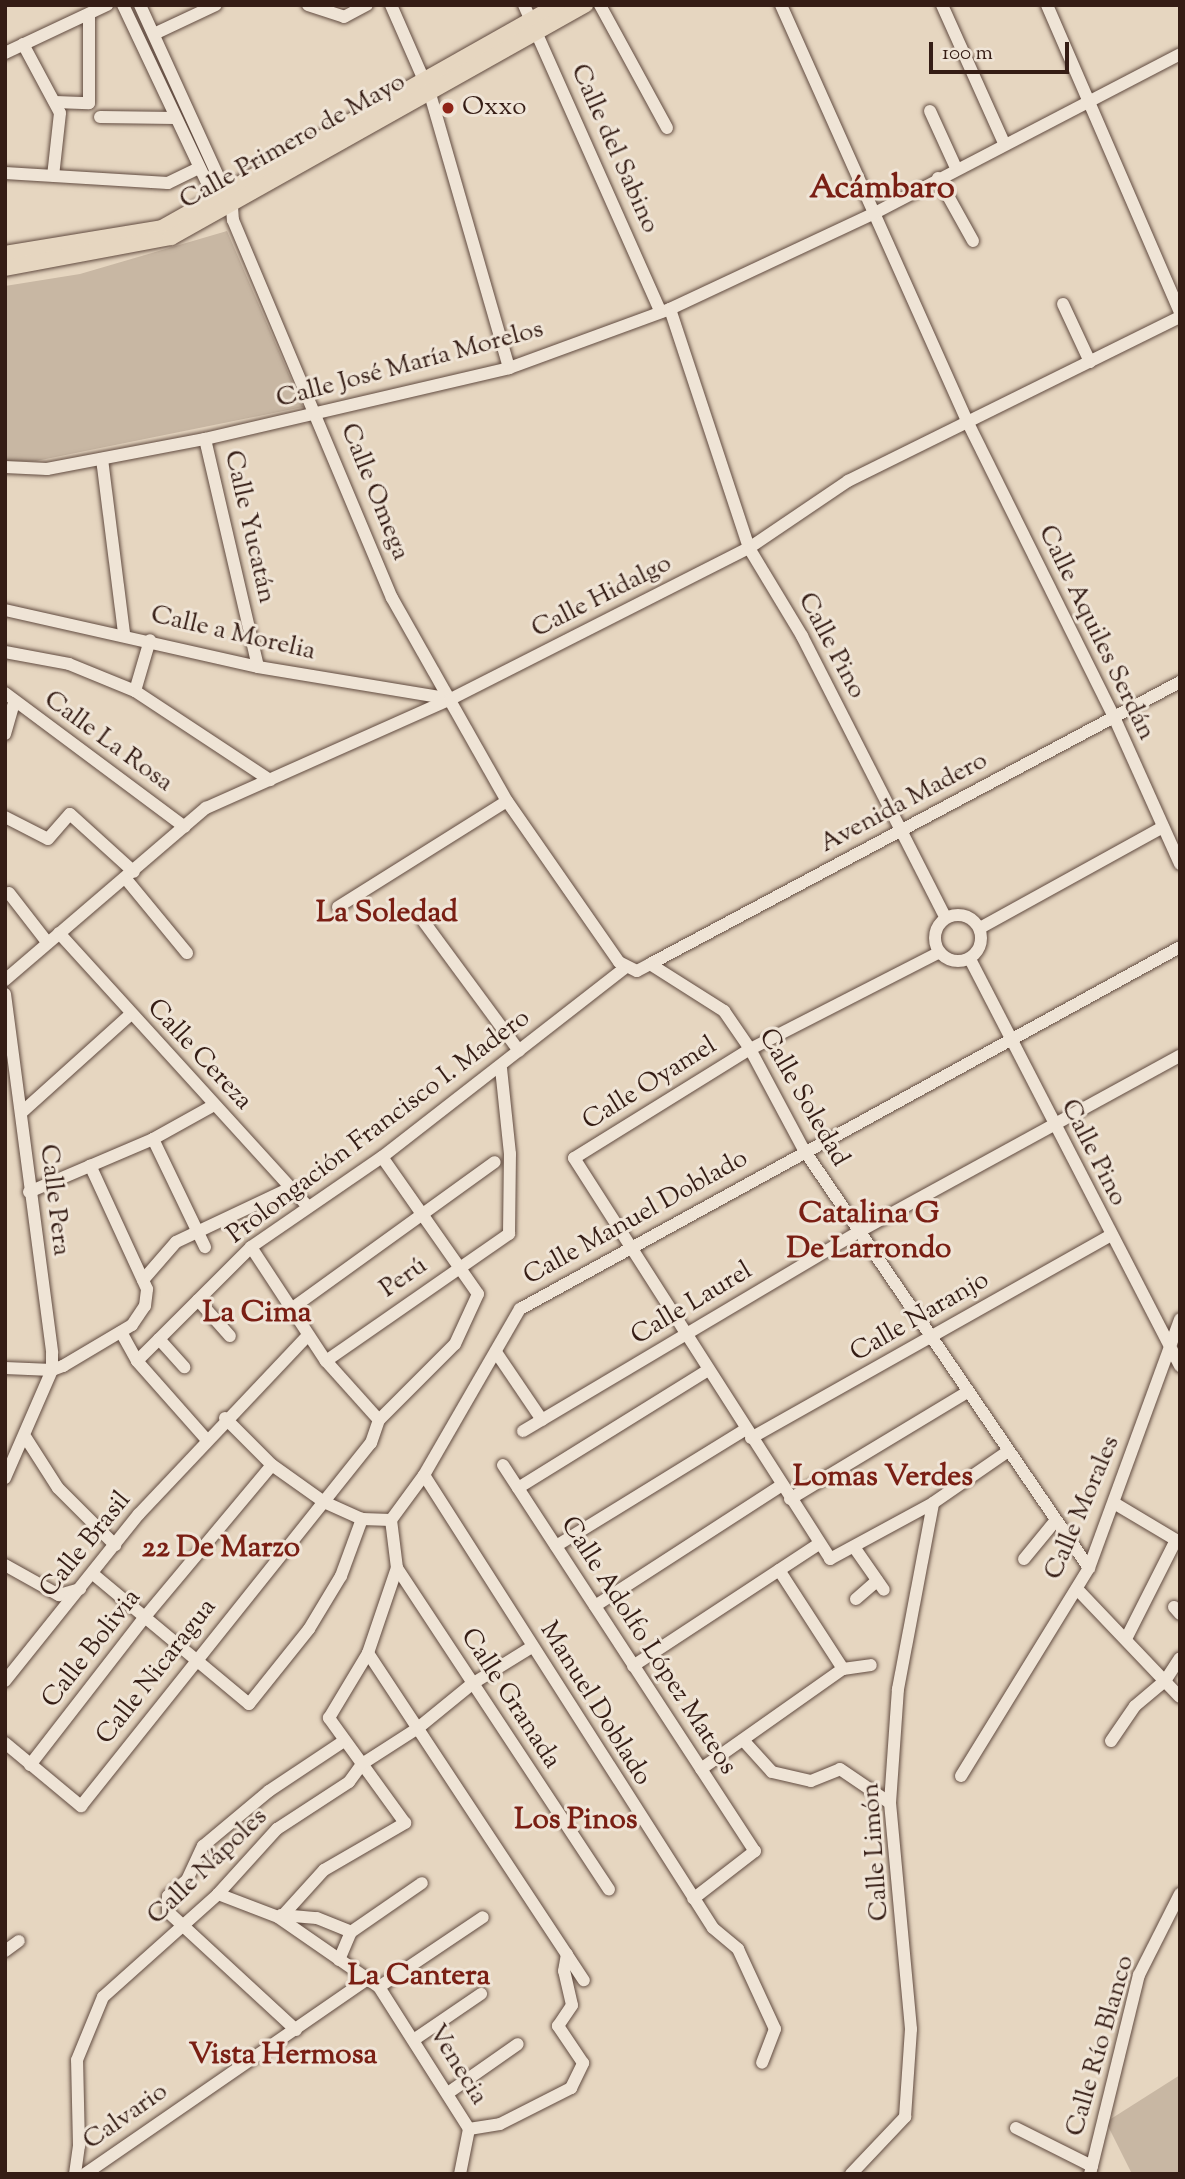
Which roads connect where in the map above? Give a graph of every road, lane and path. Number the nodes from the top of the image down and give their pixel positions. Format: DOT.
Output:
graph roads {
  1 [pos="107,5"];
  2 [pos="123,5"];
  3 [pos="140,5"];
  4 [pos="216,5"];
  5 [pos="308,5"];
  6 [pos="367,5"];
  7 [pos="391,5"];
  8 [pos="558,5"];
  9 [pos="585,5"];
  10 [pos="600,5"];
  11 [pos="781,5"];
  12 [pos="942,5"];
  13 [pos="1047,5"];
  14 [pos="89,15"];
  15 [pos="530,19"];
  16 [pos="154,34"];
  17 [pos="23,44"];
  18 [pos="5,53"];
  19 [pos="1180,54"];
  20 [pos="427,87"];
  21 [pos="1091,101"];
  22 [pos="55,102"];
  23 [pos="930,111"];
  24 [pos="100,117"];
  25 [pos="175,118"];
  26 [pos="667,128"];
  27 [pos="1004,143"];
  28 [pos="199,168"];
  29 [pos="956,168"];
  30 [pos="5,173"];
  31 [pos="53,176"];
  32 [pos="938,178"];
  33 [pos="226,207"];
  34 [pos="873,214"];
  35 [pos="973,241"];
  36 [pos="5,254"];
  37 [pos="5,268"];
  38 [pos="1063,304"];
  39 [pos="666,311"];
  40 [pos="1180,315"];
  41 [pos="1090,362"];
  42 [pos="509,368"];
  43 [pos="319,415"];
  44 [pos="968,424"];
  45 [pos="205,439"];
  46 [pos="102,459"];
  47 [pos="6,468"];
  48 [pos="749,548"];
  49 [pos="5,604"];
  50 [pos="6,610"];
  51 [pos="124,633"];
  52 [pos="150,640"];
  53 [pos="5,652"];
  54 [pos="258,667"];
  55 [pos="1180,682"];
  56 [pos="135,691"];
  57 [pos="10,697"];
  58 [pos="451,699"];
  59 [pos="1114,717"];
  60 [pos="5,734"];
  61 [pos="270,780"];
  62 [pos="507,801"];
  63 [pos="5,817"];
  64 [pos="185,827"];
  65 [pos="1163,827"];
  66 [pos="899,832"];
  67 [pos="1180,864"];
  68 [pos="130,875"];
  69 [pos="9,893"];
  70 [pos="338,908"];
  71 [pos="946,917"];
  72 [pos="425,922"];
  73 [pos="980,928"];
  74 [pos="59,933"];
  75 [pos="47,943"];
  76 [pos="1180,947"];
  77 [pos="187,953"];
  78 [pos="938,953"];
  79 [pos="970,959"];
  80 [pos="650,964"];
  81 [pos="625,968"];
  82 [pos="5,981"];
  83 [pos="5,994"];
  84 [pos="131,1014"];
  85 [pos="1010,1041"];
  86 [pos="750,1049"];
  87 [pos="519,1051"];
  88 [pos="1180,1056"];
  89 [pos="501,1068"];
  90 [pos="214,1105"];
  91 [pos="21,1113"];
  92 [pos="1054,1126"];
  93 [pos="153,1139"];
  94 [pos="804,1150"];
  95 [pos="382,1157"];
  96 [pos="495,1163"];
  97 [pos="90,1165"];
  98 [pos="290,1188"];
  99 [pos="29,1192"];
  100 [pos="307,1206"];
  101 [pos="421,1214"];
  102 [pos="197,1229"];
  103 [pos="858,1232"];
  104 [pos="1110,1236"];
  105 [pos="205,1247"];
  106 [pos="251,1247"];
  107 [pos="630,1248"];
  108 [pos="459,1268"];
  109 [pos="143,1280"];
  110 [pos="198,1300"];
  111 [pos="290,1309"];
  112 [pos="1180,1319"];
  113 [pos="121,1332"];
  114 [pos="308,1335"];
  115 [pos="685,1335"];
  116 [pos="230,1336"];
  117 [pos="931,1336"];
  118 [pos="159,1339"];
  119 [pos="1169,1347"];
  120 [pos="496,1352"];
  121 [pos="138,1361"];
  122 [pos="326,1361"];
  123 [pos="1180,1366"];
  124 [pos="184,1367"];
  125 [pos="5,1368"];
  126 [pos="58,1368"];
  127 [pos="708,1370"];
  128 [pos="966,1393"];
  129 [pos="225,1419"];
  130 [pos="379,1420"];
  131 [pos="542,1420"];
  132 [pos="523,1431"];
  133 [pos="748,1433"];
  134 [pos="26,1437"];
  135 [pos="206,1440"];
  136 [pos="1007,1452"];
  137 [pos="272,1465"];
  138 [pos="503,1465"];
  139 [pos="424,1475"];
  140 [pos="5,1478"];
  141 [pos="782,1485"];
  142 [pos="518,1488"];
  143 [pos="790,1499"];
  144 [pos="324,1502"];
  145 [pos="933,1503"];
  146 [pos="1114,1503"];
  147 [pos="365,1519"];
  148 [pos="389,1520"];
  149 [pos="1056,1520"];
  150 [pos="819,1544"];
  151 [pos="115,1545"];
  152 [pos="556,1546"];
  153 [pos="854,1547"];
  154 [pos="1024,1559"];
  155 [pos="5,1565"];
  156 [pos="1089,1567"];
  157 [pos="397,1568"];
  158 [pos="779,1570"];
  159 [pos="93,1574"];
  160 [pos="80,1589"];
  161 [pos="1077,1589"];
  162 [pos="856,1599"];
  163 [pos="595,1606"];
  164 [pos="144,1618"];
  165 [pos="1126,1639"];
  166 [pos="532,1647"];
  167 [pos="368,1653"];
  168 [pos="1180,1658"];
  169 [pos="195,1659"];
  170 [pos="871,1665"];
  171 [pos="634,1666"];
  172 [pos="844,1669"];
  173 [pos="5,1681"];
  174 [pos="1164,1681"];
  175 [pos="472,1684"];
  176 [pos="1180,1697"];
  177 [pos="418,1728"];
  178 [pos="743,1740"];
  179 [pos="344,1741"];
  180 [pos="1111,1741"];
  181 [pos="5,1744"];
  182 [pos="362,1764"];
  183 [pos="30,1765"];
  184 [pos="701,1769"];
  185 [pos="961,1776"];
  186 [pos="890,1803"];
  187 [pos="422,1882"];
  188 [pos="609,1889"];
  189 [pos="218,1894"];
  190 [pos="1180,1894"];
  191 [pos="693,1899"];
  192 [pos="281,1915"];
  193 [pos="483,1917"];
  194 [pos="183,1925"];
  195 [pos="351,1932"];
  196 [pos="19,1941"];
  197 [pos="5,1951"];
  198 [pos="567,1954"];
  199 [pos="338,1960"];
  200 [pos="368,1979"];
  201 [pos="584,1980"];
  202 [pos="379,1987"];
  203 [pos="481,1994"];
  204 [pos="296,2030"];
  205 [pos="415,2039"];
  206 [pos="518,2044"];
  207 [pos="762,2063"];
  208 [pos="448,2093"];
  209 [pos="1016,2128"];
  210 [pos="469,2129"];
  211 [pos="1091,2170"];
  212 [pos="75,2174"];
  213 [pos="85,2174"];
  214 [pos="460,2174"];
  215 [pos="851,2174"];
  1 -- 14 [label="street"];
  2 -- 25 [label="street, Calle Omega"];
  3 -- 16 [label="street, Calle Omega"];
  4 -- 16 [label="street"];
  5 -- 6 [label="street"];
  7 -- 20 [label="street"];
  8 -- 15 [label="main road, Calle Primero de Mayo"];
  9 -- 15 [label="main road, Calle Primero de Mayo"];
  10 -- 26 [label="street"];
  11 -- 34 [label="street, Calle Aquiles Serdán"];
  12 -- 27 [label="street"];
  13 -- 21 [label="street"];
  14 -- 17 [label="street"];
  14 -- 22 [label="street"];
  15 -- 20 [label="main road, Calle Primero de Mayo"];
  15 -- 39 [label="street, Calle del Sabino"];
  16 -- 33 [label="street, Calle Omega"];
  17 -- 18 [label="street"];
  17 -- 22 [label="street"];
  19 -- 21 [label="street, Calle José María Morelos"];
  20 -- 33 [label="main road, Calle Primero de Mayo"];
  20 -- 42 [label="street"];
  21 -- 27 [label="street, Calle José María Morelos"];
  21 -- 40 [label="street"];
  22 -- 31 [label="street"];
  23 -- 29 [label="street"];
  24 -- 25 [label="street"];
  25 -- 28 [label="street, Calle Omega"];
  27 -- 29 [label="street, Calle José María Morelos"];
  28 -- 31 [label="street"];
  28 -- 33 [label="street, Calle Omega"];
  29 -- 32 [label="street, Calle José María Morelos"];
  30 -- 31 [label="street"];
  32 -- 34 [label="street, Calle José María Morelos"];
  32 -- 35 [label="street"];
  33 -- 36 [label="main road, Calle Primero de Mayo"];
  33 -- 37 [label="main road, Calle Primero de Mayo"];
  33 -- 43 [label="street, Calle Omega"];
  34 -- 39 [label="street, Calle José María Morelos"];
  34 -- 44 [label="street, Calle Aquiles Serdán"];
  38 -- 41 [label="street"];
  39 -- 42 [label="street, Calle José María Morelos"];
  39 -- 48 [label="street, Calle del Sabino"];
  40 -- 41 [label="street, Calle Hidalgo"];
  41 -- 44 [label="street, Calle Hidalgo"];
  42 -- 43 [label="street, Calle José María Morelos"];
  43 -- 45 [label="street, Calle José María Morelos"];
  43 -- 58 [label="street, Calle Omega"];
  44 -- 48 [label="street, Calle Hidalgo"];
  44 -- 59 [label="street, Calle Aquiles Serdán"];
  45 -- 46 [label="street, Calle José María Morelos"];
  45 -- 54 [label="street, Calle Yucatán"];
  46 -- 47 [label="street, Calle José María Morelos"];
  46 -- 51 [label="street"];
  48 -- 58 [label="street, Calle Hidalgo"];
  48 -- 66 [label="street, Calle Pino"];
  49 -- 50 [label="street"];
  50 -- 51 [label="street, Calle a Morelia"];
  51 -- 52 [label="street, Calle a Morelia"];
  52 -- 54 [label="street, Calle a Morelia"];
  52 -- 56 [label="street"];
  53 -- 56 [label="street"];
  54 -- 58 [label="street, Calle a Morelia"];
  55 -- 59 [label="street, Avenida Madero"];
  56 -- 61 [label="street"];
  57 -- 60 [label="street"];
  57 -- 64 [label="street, Calle La Rosa"];
  58 -- 61 [label="street, Calle Hidalgo"];
  58 -- 62 [label="street"];
  59 -- 65 [label="street, Calle Aquiles Serdán"];
  59 -- 66 [label="street, Avenida Madero"];
  61 -- 64 [label="street, Calle Hidalgo"];
  62 -- 70 [label="street"];
  62 -- 81 [label="street"];
  63 -- 68 [label="street"];
  64 -- 68 [label="street, Calle Hidalgo"];
  65 -- 67 [label="street, Calle Aquiles Serdán"];
  65 -- 73 [label="street"];
  66 -- 71 [label="street, Calle Pino"];
  66 -- 80 [label="street, Avenida Madero"];
  68 -- 74 [label="street, Calle Hidalgo"];
  68 -- 77 [label="street"];
  69 -- 75 [label="street"];
  71 -- 73 [label="street"];
  71 -- 78 [label="street"];
  72 -- 87 [label="street"];
  73 -- 79 [label="street"];
  74 -- 75 [label="street, Calle Hidalgo"];
  74 -- 84 [label="street, Calle Cereza"];
  75 -- 82 [label="street, Calle Hidalgo"];
  76 -- 85 [label="street, Calle Manuel Doblado"];
  78 -- 79 [label="street"];
  78 -- 86 [label="street, Calle Oyamel"];
  79 -- 85 [label="street, Calle Pino"];
  80 -- 81 [label="street"];
  80 -- 86 [label="street, Calle Soledad"];
  81 -- 87 [label="street, Prolongación Francisco I. Madero"];
  83 -- 91 [label="street, Calle Pera"];
  84 -- 90 [label="street, Calle Cereza"];
  84 -- 91 [label="street"];
  85 -- 92 [label="street, Calle Pino"];
  85 -- 94 [label="street, Calle Manuel Doblado"];
  86 -- 94 [label="street, Calle Soledad"];
  86 -- 107 [label="street, Calle Oyamel"];
  87 -- 89 [label="street, Prolongación Francisco I. Madero"];
  88 -- 92 [label="street, Calle Laurel"];
  89 -- 95 [label="street, Prolongación Francisco I. Madero"];
  89 -- 108 [label="street, Perú"];
  90 -- 93 [label="street"];
  90 -- 98 [label="street, Calle Cereza"];
  91 -- 99 [label="street, Calle Pera"];
  92 -- 103 [label="street, Calle Laurel"];
  92 -- 104 [label="street, Calle Pino"];
  93 -- 97 [label="street"];
  93 -- 102 [label="street"];
  94 -- 103 [label="street, Calle Soledad"];
  94 -- 107 [label="street, Calle Manuel Doblado"];
  95 -- 100 [label="street, Prolongación Francisco I. Madero"];
  95 -- 101 [label="street"];
  96 -- 101 [label="street"];
  97 -- 99 [label="street"];
  97 -- 109 [label="street"];
  98 -- 100 [label="street, Calle Cereza"];
  98 -- 102 [label="street"];
  99 -- 126 [label="street, Calle Pera"];
  100 -- 106 [label="street, Prolongación Francisco I. Madero"];
  101 -- 108 [label="street"];
  101 -- 111 [label="street"];
  102 -- 105 [label="street"];
  102 -- 109 [label="street"];
  103 -- 115 [label="street, Calle Laurel"];
  103 -- 117 [label="street, Calle Soledad"];
  104 -- 117 [label="street, Calle Naranjo"];
  104 -- 119 [label="street, Calle Pino"];
  106 -- 110 [label="street, Prolongación Francisco I. Madero"];
  106 -- 111 [label="street"];
  107 -- 115 [label="street"];
  107 -- 120 [label="street, Calle Manuel Doblado"];
  108 -- 122 [label="street, Perú"];
  108 -- 130 [label="street, Calle Nicaragua"];
  109 -- 113 [label="street"];
  110 -- 116 [label="street"];
  110 -- 118 [label="street, Prolongación Francisco I. Madero"];
  111 -- 114 [label="street"];
  112 -- 119 [label="street, Calle Morales"];
  113 -- 121 [label="street"];
  113 -- 126 [label="street"];
  114 -- 122 [label="street"];
  114 -- 129 [label="street, Calle Brasil"];
  115 -- 127 [label="street"];
  115 -- 131 [label="street, Calle Laurel"];
  117 -- 128 [label="street, Calle Soledad"];
  117 -- 133 [label="street, Calle Naranjo"];
  118 -- 121 [label="street, Prolongación Francisco I. Madero"];
  118 -- 124 [label="street"];
  119 -- 123 [label="street, Calle Pino"];
  119 -- 146 [label="street, Calle Morales"];
  120 -- 131 [label="street"];
  120 -- 139 [label="street, Calle Manuel Doblado"];
  121 -- 135 [label="street"];
  122 -- 130 [label="street"];
  125 -- 126 [label="street"];
  126 -- 134 [label="street"];
  127 -- 133 [label="street"];
  127 -- 142 [label="street"];
  128 -- 136 [label="street, Calle Soledad"];
  128 -- 143 [label="street"];
  129 -- 135 [label="street, Calle Brasil"];
  129 -- 137 [label="street"];
  130 -- 144 [label="street, Calle Nicaragua"];
  131 -- 132 [label="street, Calle Laurel"];
  133 -- 141 [label="street"];
  133 -- 152 [label="street, Calle Naranjo"];
  134 -- 140 [label="street"];
  134 -- 151 [label="street"];
  135 -- 151 [label="street, Calle Brasil"];
  136 -- 145 [label="street"];
  136 -- 149 [label="street, Calle Soledad"];
  137 -- 144 [label="street"];
  137 -- 164 [label="street, Calle Bolivia"];
  138 -- 142 [label="street, Calle Adolfo López Mateos"];
  139 -- 148 [label="street, Calle Manuel Doblado"];
  139 -- 166 [label="street, Manuel Doblado"];
  141 -- 143 [label="street"];
  141 -- 163 [label="street"];
  142 -- 152 [label="street, Calle Adolfo López Mateos"];
  143 -- 150 [label="street"];
  144 -- 147 [label="street"];
  144 -- 169 [label="street, Calle Nicaragua"];
  145 -- 153 [label="street"];
  145 -- 186 [label="street, Calle Limón"];
  146 -- 156 [label="street, Calle Morales"];
  146 -- 165 [label="street"];
  147 -- 148 [label="street"];
  147 -- 169 [label="street"];
  148 -- 157 [label="street"];
  149 -- 154 [label="street"];
  149 -- 156 [label="street, Calle Soledad"];
  150 -- 153 [label="street"];
  150 -- 158 [label="street"];
  151 -- 159 [label="street, Calle Brasil"];
  152 -- 163 [label="street, Calle Adolfo López Mateos"];
  153 -- 162 [label="street"];
  155 -- 160 [label="street"];
  156 -- 161 [label="street, Calle Morales"];
  157 -- 167 [label="street"];
  157 -- 175 [label="street, Calle Granada"];
  158 -- 171 [label="street"];
  158 -- 172 [label="street"];
  159 -- 160 [label="street, Calle Brasil"];
  159 -- 164 [label="street"];
  160 -- 173 [label="street, Calle Brasil"];
  161 -- 165 [label="street"];
  161 -- 185 [label="street, Calle Morales"];
  163 -- 171 [label="street, Calle Adolfo López Mateos"];
  164 -- 169 [label="street"];
  164 -- 183 [label="street, Calle Bolivia"];
  165 -- 174 [label="street"];
  166 -- 175 [label="street"];
  166 -- 191 [label="street, Manuel Doblado"];
  167 -- 177 [label="street"];
  167 -- 179 [label="street"];
  168 -- 174 [label="street"];
  169 -- 183 [label="street, Calle Nicaragua"];
  170 -- 172 [label="street"];
  171 -- 184 [label="street, Calle Adolfo López Mateos"];
  172 -- 178 [label="street"];
  174 -- 176 [label="street"];
  174 -- 180 [label="street"];
  175 -- 177 [label="street, Calle Nápoles"];
  175 -- 188 [label="street, Calle Granada"];
  177 -- 182 [label="street, Calle Nápoles"];
  177 -- 198 [label="street"];
  178 -- 184 [label="street"];
  178 -- 186 [label="street"];
  179 -- 182 [label="street"];
  179 -- 194 [label="street"];
  181 -- 183 [label="street"];
  182 -- 189 [label="street, Calle Nápoles"];
  182 -- 192 [label="street"];
  184 -- 191 [label="street, Calle Adolfo López Mateos"];
  186 -- 215 [label="street, Calle Limón"];
  187 -- 195 [label="street"];
  189 -- 192 [label="street"];
  189 -- 194 [label="street, Calle Nápoles"];
  190 -- 211 [label="street, Calle Río Blanco"];
  191 -- 207 [label="street, Manuel Doblado"];
  192 -- 195 [label="street"];
  192 -- 199 [label="street, Venecia"];
  193 -- 202 [label="street"];
  194 -- 204 [label="street"];
  194 -- 212 [label="street, Calle Nápoles"];
  195 -- 199 [label="street"];
  196 -- 197 [label="street"];
  198 -- 201 [label="street"];
  198 -- 210 [label="street"];
  199 -- 200 [label="street, Venecia"];
  200 -- 202 [label="street, Venecia"];
  200 -- 204 [label="street, Calvario"];
  202 -- 205 [label="street, Venecia"];
  203 -- 205 [label="street"];
  204 -- 213 [label="street, Calvario"];
  205 -- 208 [label="street, Venecia"];
  206 -- 208 [label="street"];
  208 -- 210 [label="street, Venecia"];
  209 -- 211 [label="street"];
  210 -- 214 [label="street, Venecia"];
}
